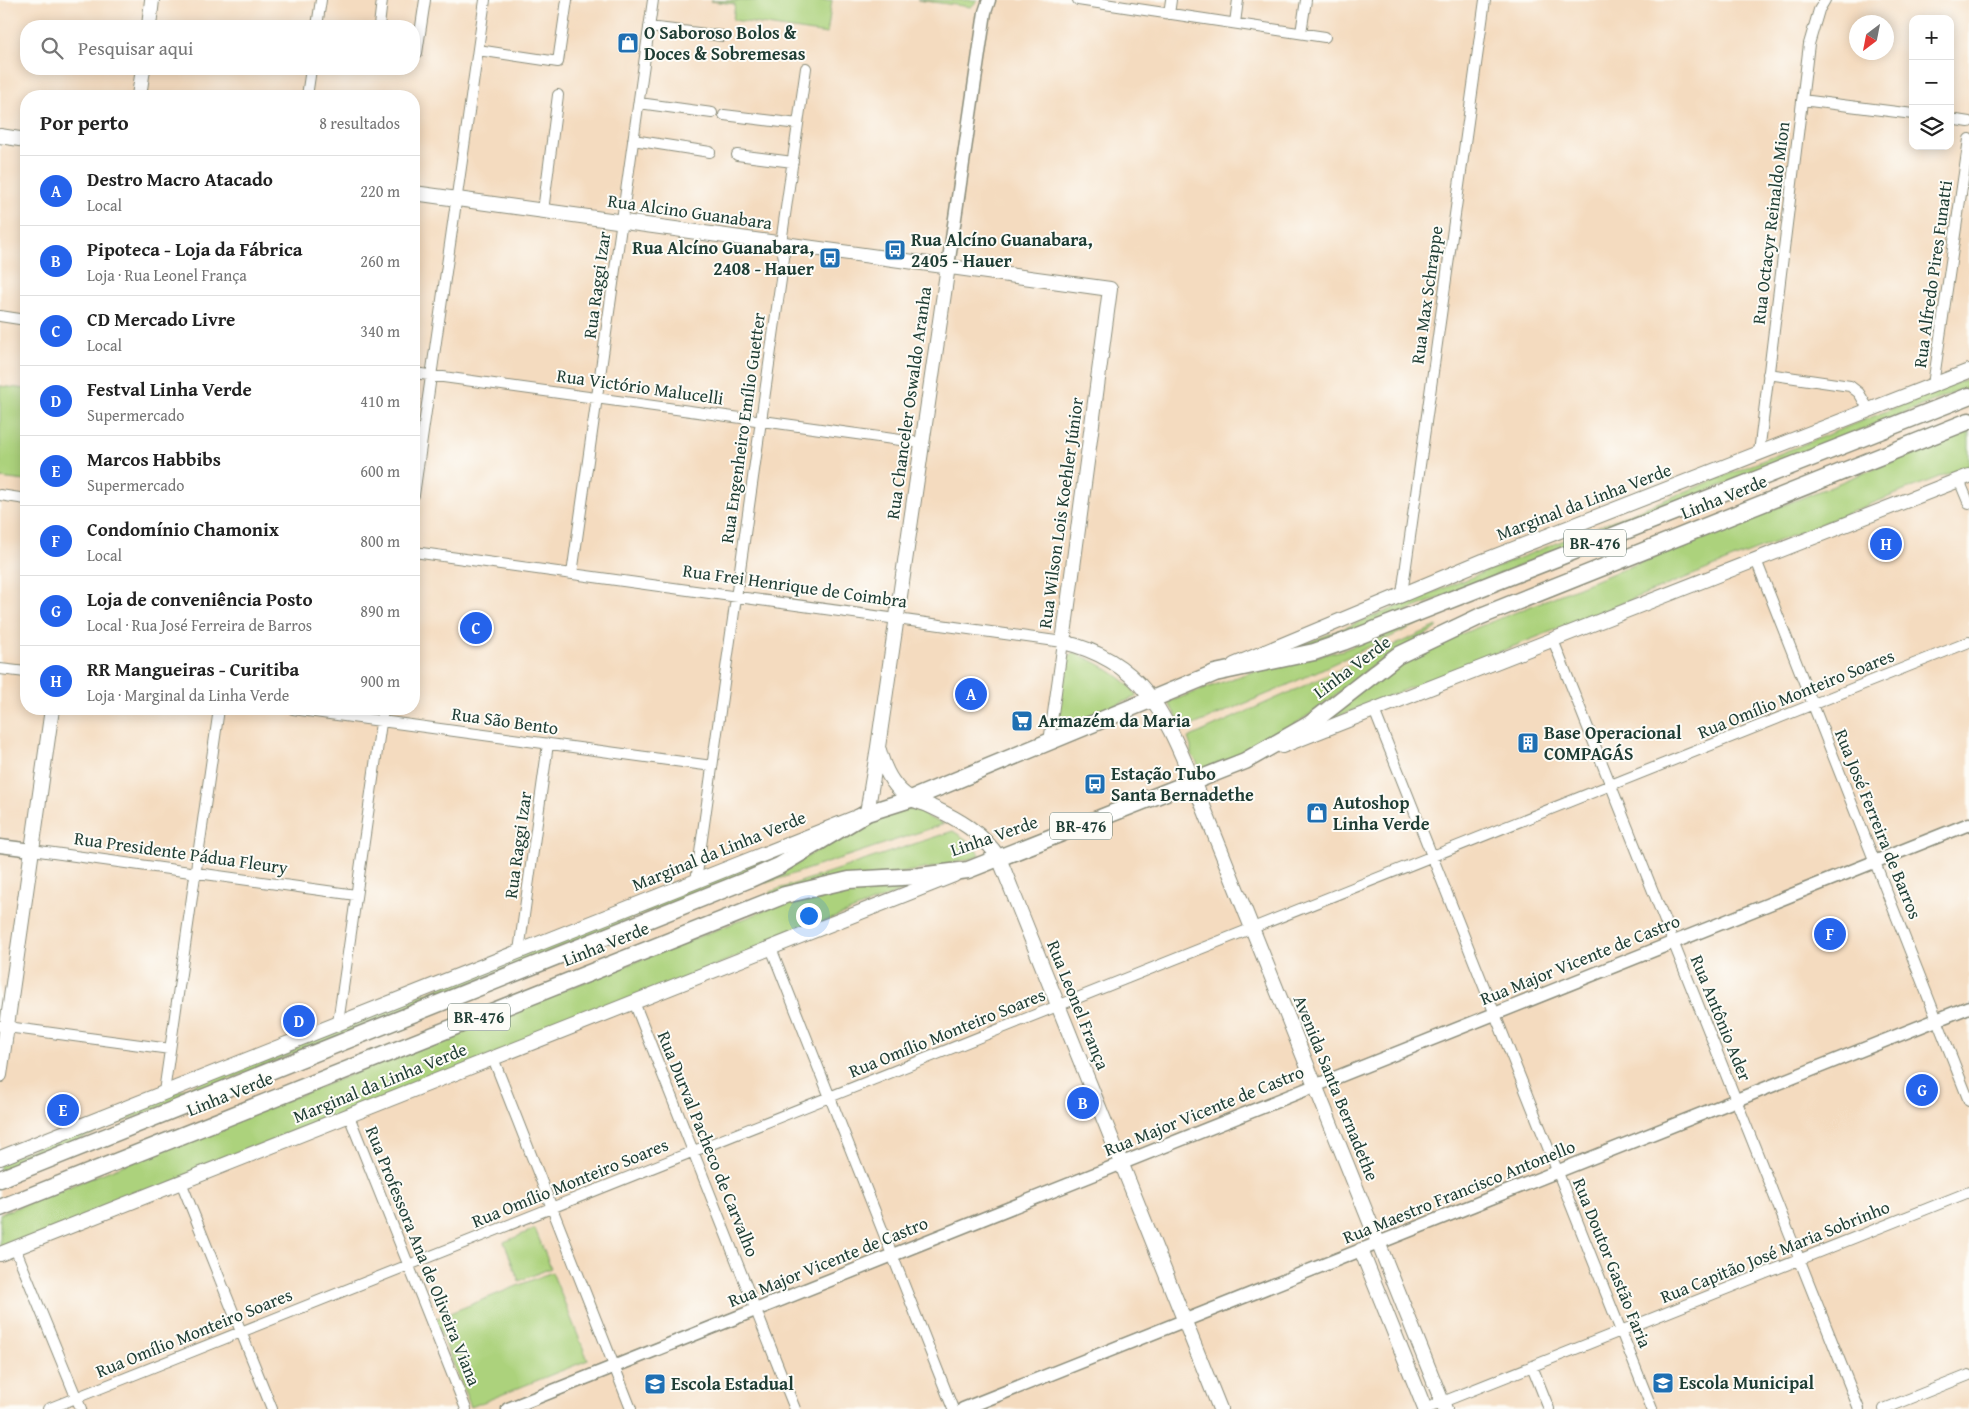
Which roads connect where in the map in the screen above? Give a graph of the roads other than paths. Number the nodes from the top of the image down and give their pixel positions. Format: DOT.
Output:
graph roads {
  1 [pos="152,0"];
  2 [pos="321,0"];
  3 [pos="382,0"];
  4 [pos="425,0"];
  5 [pos="485,0"];
  6 [pos="567,0"];
  7 [pos="653,0"];
  8 [pos="989,0"];
  9 [pos="1078,0"];
  10 [pos="1170,0"];
  11 [pos="1238,0"];
  12 [pos="1306,0"];
  13 [pos="1485,0"];
  14 [pos="1825,0"];
  15 [pos="1091,1"];
  16 [pos="1169,14"];
  17 [pos="150,20"];
  18 [pos="318,20"];
  19 [pos="380,20"];
  20 [pos="1235,23"];
  21 [pos="650,27"];
  22 [pos="420,33"];
  23 [pos="1301,33"];
  24 [pos="723,36"];
  25 [pos="1325,37"];
  26 [pos="478,50"];
  27 [pos="806,68"];
  28 [pos="141,75"];
  29 [pos="310,75"];
  30 [pos="140,90"];
  31 [pos="308,90"];
  32 [pos="558,95"];
  33 [pos="1802,100"];
  34 [pos="638,103"];
  35 [pos="712,113"];
  36 [pos="1909,113"];
  37 [pos="724,115"];
  38 [pos="1954,120"];
  39 [pos="1969,122"];
  40 [pos="798,124"];
  41 [pos="0,136"];
  42 [pos="20,139"];
  43 [pos="1969,139"];
  44 [pos="633,140"];
  45 [pos="710,152"];
  46 [pos="737,155"];
  47 [pos="793,162"];
  48 [pos="420,194"];
  49 [pos="456,199"];
  50 [pos="542,211"];
  51 [pos="622,222"];
  52 [pos="781,243"];
  53 [pos="948,266"];
  54 [pos="1110,288"];
  55 [pos="0,316"];
  56 [pos="20,319"];
  57 [pos="1969,371"];
  58 [pos="420,374"];
  59 [pos="1768,374"];
  60 [pos="431,375"];
  61 [pos="1933,385"];
  62 [pos="1969,396"];
  63 [pos="597,398"];
  64 [pos="1869,410"];
  65 [pos="761,420"];
  66 [pos="1969,421"];
  67 [pos="922,443"];
  68 [pos="420,453"];
  69 [pos="1759,453"];
  70 [pos="1964,478"];
  71 [pos="0,495"];
  72 [pos="20,498"];
  73 [pos="1969,504"];
  74 [pos="420,553"];
  75 [pos="1756,560"];
  76 [pos="572,574"];
  77 [pos="1402,594"];
  78 [pos="736,597"];
  79 [pos="896,619"];
  80 [pos="1553,640"];
  81 [pos="1063,642"];
  82 [pos="1969,642"];
  83 [pos="0,669"];
  84 [pos="20,671"];
  85 [pos="1215,673"];
  86 [pos="1153,699"];
  87 [pos="1813,704"];
  88 [pos="1374,710"];
  89 [pos="51,715"];
  90 [pos="218,715"];
  91 [pos="337,715"];
  92 [pos="382,715"];
  93 [pos="381,721"];
  94 [pos="1049,742"];
  95 [pos="548,744"];
  96 [pos="878,747"];
  97 [pos="1244,761"];
  98 [pos="712,766"];
  99 [pos="1193,782"];
  100 [pos="1611,786"];
  101 [pos="911,799"];
  102 [pos="866,813"];
  103 [pos="1969,824"];
  104 [pos="0,846"];
  105 [pos="32,850"];
  106 [pos="1433,856"];
  107 [pos="999,858"];
  108 [pos="1875,862"];
  109 [pos="968,870"];
  110 [pos="195,873"];
  111 [pos="696,881"];
  112 [pos="356,895"];
  113 [pos="1252,929"];
  114 [pos="1673,942"];
  115 [pos="771,948"];
  116 [pos="519,951"];
  117 [pos="634,1002"];
  118 [pos="1058,1006"];
  119 [pos="1969,1008"];
  120 [pos="1495,1013"];
  121 [pos="1937,1020"];
  122 [pos="338,1023"];
  123 [pos="3,1026"];
  124 [pos="170,1049"];
  125 [pos="493,1058"];
  126 [pos="0,1075"];
  127 [pos="1315,1085"];
  128 [pos="164,1092"];
  129 [pos="830,1097"];
  130 [pos="1736,1100"];
  131 [pos="1969,1101"];
  132 [pos="349,1116"];
  133 [pos="693,1152"];
  134 [pos="0,1158"];
  135 [pos="1121,1163"];
  136 [pos="1558,1172"];
  137 [pos="0,1179"];
  138 [pos="181,1182"];
  139 [pos="1969,1192"];
  140 [pos="0,1208"];
  141 [pos="552,1208"];
  142 [pos="1378,1243"];
  143 [pos="16,1248"];
  144 [pos="1361,1250"];
  145 [pos="0,1254"];
  146 [pos="892,1255"];
  147 [pos="1799,1259"];
  148 [pos="408,1265"];
  149 [pos="756,1310"];
  150 [pos="1185,1321"];
  151 [pos="1621,1331"];
  152 [pos="241,1332"];
  153 [pos="614,1366"];
  154 [pos="1532,1366"];
  155 [pos="1969,1375"];
  156 [pos="76,1398"];
  157 [pos="1443,1406"];
  158 [pos="48,1409"];
  159 [pos="81,1409"];
  160 [pos="272,1409"];
  161 [pos="466,1409"];
  162 [pos="508,1409"];
  163 [pos="631,1409"];
  164 [pos="795,1409"];
  165 [pos="953,1409"];
  166 [pos="963,1409"];
  167 [pos="1220,1409"];
  168 [pos="1425,1409"];
  169 [pos="1549,1409"];
  170 [pos="1652,1409"];
  171 [pos="1859,1409"];
  172 [pos="1884,1409"];
  1 -- 17 [label="main road"];
  2 -- 18 [label="street"];
  3 -- 19 [label="street"];
  4 -- 22 [label="street"];
  5 -- 26 [label="street"];
  6 -- 26 [label="street"];
  7 -- 21 [label="street, Rua Raggi Izar"];
  8 -- 53 [label="street, Rua Chanceler Oswaldo Aranha"];
  9 -- 15 [label="street"];
  10 -- 16 [label="street"];
  11 -- 20 [label="street"];
  12 -- 23 [label="street"];
  13 -- 77 [label="street, Rua Max Schrappe"];
  14 -- 33 [label="street, Rua Octacyr Reinaldo Mion"];
  15 -- 16 [label="street"];
  16 -- 20 [label="street"];
  20 -- 23 [label="street"];
  21 -- 24 [label="street"];
  21 -- 34 [label="street, Rua Raggi Izar"];
  23 -- 25 [label="street"];
  26 -- 49 [label="street"];
  27 -- 40 [label="street, Rua Engenheiro Emílio Guetter"];
  28 -- 30 [label="main road"];
  29 -- 31 [label="street"];
  32 -- 50 [label="street"];
  33 -- 36 [label="street"];
  33 -- 59 [label="street, Rua Octacyr Reinaldo Mion"];
  34 -- 35 [label="street"];
  34 -- 44 [label="street, Rua Raggi Izar"];
  37 -- 40 [label="street"];
  38 -- 39 [label="street"];
  40 -- 47 [label="street, Rua Engenheiro Emílio Guetter"];
  41 -- 42 [label="main road"];
  43 -- 61 [label="street, Rua Alfredo Pires Funatti"];
  44 -- 45 [label="street"];
  44 -- 51 [label="street, Rua Raggi Izar"];
  46 -- 47 [label="street"];
  47 -- 52 [label="street, Rua Engenheiro Emílio Guetter"];
  48 -- 49 [label="main road, Rua Alcino Guanabara"];
  49 -- 50 [label="main road, Rua Alcino Guanabara"];
  49 -- 60 [label="street"];
  50 -- 51 [label="main road, Rua Alcino Guanabara"];
  51 -- 52 [label="main road, Rua Alcino Guanabara"];
  51 -- 63 [label="street, Rua Raggi Izar"];
  52 -- 53 [label="main road, Rua Alcino Guanabara"];
  52 -- 65 [label="street, Rua Engenheiro Emílio Guetter"];
  53 -- 54 [label="main road, Rua Alcino Guanabara"];
  53 -- 67 [label="main road, Rua Chanceler Oswaldo Aranha"];
  54 -- 81 [label="main road, Rua Wilson Lois Koehler Júnior"];
  55 -- 56 [label="street"];
  57 -- 61 [label="main road, Marginal da Linha Verde"];
  58 -- 60 [label="street, Rua Victório Malucelli"];
  59 -- 64 [label="street"];
  59 -- 69 [label="street, Rua Octacyr Reinaldo Mion"];
  60 -- 63 [label="street, Rua Victório Malucelli"];
  60 -- 68 [label="street"];
  61 -- 64 [label="main road, Marginal da Linha Verde"];
  62 -- 85 [label="highway, Linha Verde / BR-476"];
  63 -- 65 [label="street, Rua Victório Malucelli"];
  63 -- 76 [label="street, Rua Raggi Izar"];
  64 -- 69 [label="main road, Marginal da Linha Verde"];
  65 -- 67 [label="street, Rua Victório Malucelli"];
  65 -- 78 [label="street, Rua Engenheiro Emílio Guetter"];
  66 -- 97 [label="highway, Linha Verde / BR-476"];
  67 -- 79 [label="main road, Rua Chanceler Oswaldo Aranha"];
  69 -- 77 [label="main road, Marginal da Linha Verde"];
  70 -- 73 [label="street"];
  70 -- 75 [label="main road"];
  71 -- 72 [label="street"];
  74 -- 76 [label="street, Rua Frei Henrique de Coimbra"];
  75 -- 80 [label="main road"];
  75 -- 87 [label="street, Rua José Ferreira de Barros"];
  76 -- 78 [label="street, Rua Frei Henrique de Coimbra"];
  77 -- 85 [label="main road, Marginal da Linha Verde"];
  78 -- 79 [label="street, Rua Frei Henrique de Coimbra"];
  78 -- 98 [label="street, Rua Engenheiro Emílio Guetter"];
  79 -- 81 [label="street, Rua Frei Henrique de Coimbra"];
  79 -- 96 [label="main road, Rua Chanceler Oswaldo Aranha"];
  80 -- 88 [label="main road"];
  80 -- 100 [label="street, Rua Antônio Ader"];
  81 -- 86 [label="main road, Rua Frei Henrique de Coimbra"];
  81 -- 94 [label="street, Rua Wilson Lois Koehler Júnior"];
  82 -- 87 [label="street, Rua Omílio Monteiro Soares"];
  83 -- 84 [label="street"];
  85 -- 86 [label="highway, Linha Verde / BR-476"];
  86 -- 94 [label="highway, Linha Verde / BR-476"];
  86 -- 99 [label="main road, Rua Frei Henrique de Coimbra"];
  87 -- 100 [label="street, Rua Omílio Monteiro Soares"];
  87 -- 108 [label="street, Rua José Ferreira de Barros"];
  88 -- 97 [label="main road"];
  88 -- 106 [label="street, Rua Doutor Gastão Faria"];
  89 -- 105 [label="main road"];
  90 -- 110 [label="street"];
  91 -- 93 [label="street, Rua São Bento"];
  92 -- 93 [label="street"];
  93 -- 95 [label="street, Rua São Bento"];
  93 -- 112 [label="street"];
  94 -- 101 [label="highway, Linha Verde / BR-476"];
  95 -- 98 [label="street, Rua São Bento"];
  95 -- 116 [label="street, Rua Raggi Izar"];
  96 -- 101 [label="main road, Rua Leonel França"];
  96 -- 102 [label="main road, Rua Chanceler Oswaldo Aranha"];
  97 -- 99 [label="highway, Linha Verde / BR-476"];
  98 -- 111 [label="street, Rua Engenheiro Emílio Guetter"];
  99 -- 107 [label="highway, Linha Verde / BR-476"];
  99 -- 113 [label="main road, Avenida Santa Bernadethe"];
  100 -- 106 [label="street, Rua Omílio Monteiro Soares"];
  100 -- 114 [label="street, Rua Antônio Ader"];
  101 -- 102 [label="highway, Linha Verde / BR-476"];
  101 -- 107 [label="main road, Rua Leonel França"];
  102 -- 111 [label="main road, Marginal da Linha Verde"];
  102 -- 137 [label="highway, Linha Verde / BR-476"];
  103 -- 108 [label="street, Rua Major Vicente de Castro"];
  104 -- 105 [label="street, Rua Presidente Pádua Fleury"];
  105 -- 110 [label="street, Rua Presidente Pádua Fleury"];
  105 -- 123 [label="main road"];
  106 -- 113 [label="street, Rua Omílio Monteiro Soares"];
  106 -- 120 [label="street, Rua Doutor Gastão Faria"];
  107 -- 109 [label="highway, Linha Verde / BR-476"];
  107 -- 118 [label="main road, Rua Leonel França"];
  108 -- 114 [label="street, Rua Major Vicente de Castro"];
  108 -- 121 [label="street, Rua José Ferreira de Barros"];
  109 -- 115 [label="main road, Marginal da Linha Verde"];
  109 -- 140 [label="highway, Linha Verde / BR-476"];
  110 -- 112 [label="street, Rua Presidente Pádua Fleury"];
  110 -- 124 [label="street"];
  111 -- 116 [label="main road, Marginal da Linha Verde"];
  112 -- 122 [label="street"];
  113 -- 118 [label="street, Rua Omílio Monteiro Soares"];
  113 -- 127 [label="main road, Avenida Santa Bernadethe"];
  114 -- 120 [label="street, Rua Major Vicente de Castro"];
  114 -- 130 [label="street, Rua Antônio Ader"];
  115 -- 117 [label="main road, Marginal da Linha Verde"];
  115 -- 129 [label="street"];
  116 -- 122 [label="main road, Marginal da Linha Verde"];
  117 -- 125 [label="main road, Marginal da Linha Verde"];
  117 -- 133 [label="street, Rua Durval Pacheco de Carvalho"];
  118 -- 129 [label="street, Rua Omílio Monteiro Soares"];
  118 -- 135 [label="main road, Rua Leonel França"];
  119 -- 121 [label="street, Rua Maestro Francisco Antonello"];
  120 -- 127 [label="street, Rua Major Vicente de Castro"];
  120 -- 136 [label="street, Rua Doutor Gastão Faria"];
  121 -- 130 [label="street, Rua Maestro Francisco Antonello"];
  121 -- 131 [label="street, Rua José Ferreira de Barros"];
  122 -- 128 [label="main road, Marginal da Linha Verde"];
  123 -- 124 [label="street"];
  123 -- 126 [label="main road"];
  124 -- 128 [label="street"];
  125 -- 132 [label="main road, Marginal da Linha Verde"];
  125 -- 141 [label="street"];
  127 -- 135 [label="street, Rua Major Vicente de Castro"];
  127 -- 142 [label="main road, Avenida Santa Bernadethe"];
  128 -- 134 [label="main road, Marginal da Linha Verde"];
  129 -- 133 [label="street, Rua Omílio Monteiro Soares"];
  129 -- 146 [label="street"];
  130 -- 136 [label="street, Rua Maestro Francisco Antonello"];
  130 -- 147 [label="street, Rua Antônio Ader"];
  132 -- 138 [label="main road, Marginal da Linha Verde"];
  132 -- 148 [label="street, Rua Professora Ana de Oliveira Viana"];
  133 -- 141 [label="street, Rua Omílio Monteiro Soares"];
  133 -- 149 [label="street, Rua Durval Pacheco de Carvalho"];
  135 -- 146 [label="street, Rua Major Vicente de Castro"];
  135 -- 150 [label="main road, Rua Leonel França"];
  136 -- 142 [label="street, Rua Maestro Francisco Antonello"];
  136 -- 151 [label="street, Rua Doutor Gastão Faria"];
  138 -- 143 [label="main road, Marginal da Linha Verde"];
  138 -- 152 [label="street"];
  139 -- 147 [label="street, Rua Capitão José Maria Sobrinho"];
  141 -- 148 [label="street, Rua Omílio Monteiro Soares"];
  141 -- 153 [label="street"];
  142 -- 144 [label="street, Rua Maestro Francisco Antonello"];
  142 -- 157 [label="main road, Avenida Santa Bernadethe"];
  143 -- 145 [label="main road, Marginal da Linha Verde"];
  143 -- 156 [label="street"];
  144 -- 150 [label="street, Rua Maestro Francisco Antonello"];
  144 -- 168 [label="main road"];
  146 -- 149 [label="street, Rua Major Vicente de Castro"];
  146 -- 165 [label="street"];
  147 -- 151 [label="street, Rua Capitão José Maria Sobrinho"];
  147 -- 171 [label="street, Rua Antônio Ader"];
  148 -- 152 [label="street, Rua Omílio Monteiro Soares"];
  148 -- 161 [label="street, Rua Professora Ana de Oliveira Viana"];
  149 -- 153 [label="street, Rua Major Vicente de Castro"];
  149 -- 164 [label="street, Rua Durval Pacheco de Carvalho"];
  150 -- 166 [label="street, Rua Maestro Francisco Antonello"];
  150 -- 167 [label="main road, Rua Leonel França"];
  151 -- 154 [label="street, Rua Capitão José Maria Sobrinho"];
  151 -- 170 [label="street, Rua Doutor Gastão Faria"];
  152 -- 156 [label="street, Rua Omílio Monteiro Soares"];
  152 -- 160 [label="street"];
  153 -- 162 [label="street, Rua Major Vicente de Castro"];
  153 -- 163 [label="street"];
  154 -- 157 [label="street, Rua Capitão José Maria Sobrinho"];
  154 -- 169 [label="street"];
  155 -- 172 [label="street"];
  156 -- 158 [label="street, Rua Omílio Monteiro Soares"];
  156 -- 159 [label="street"];
  157 -- 168 [label="street, Rua Capitão José Maria Sobrinho"];
}
